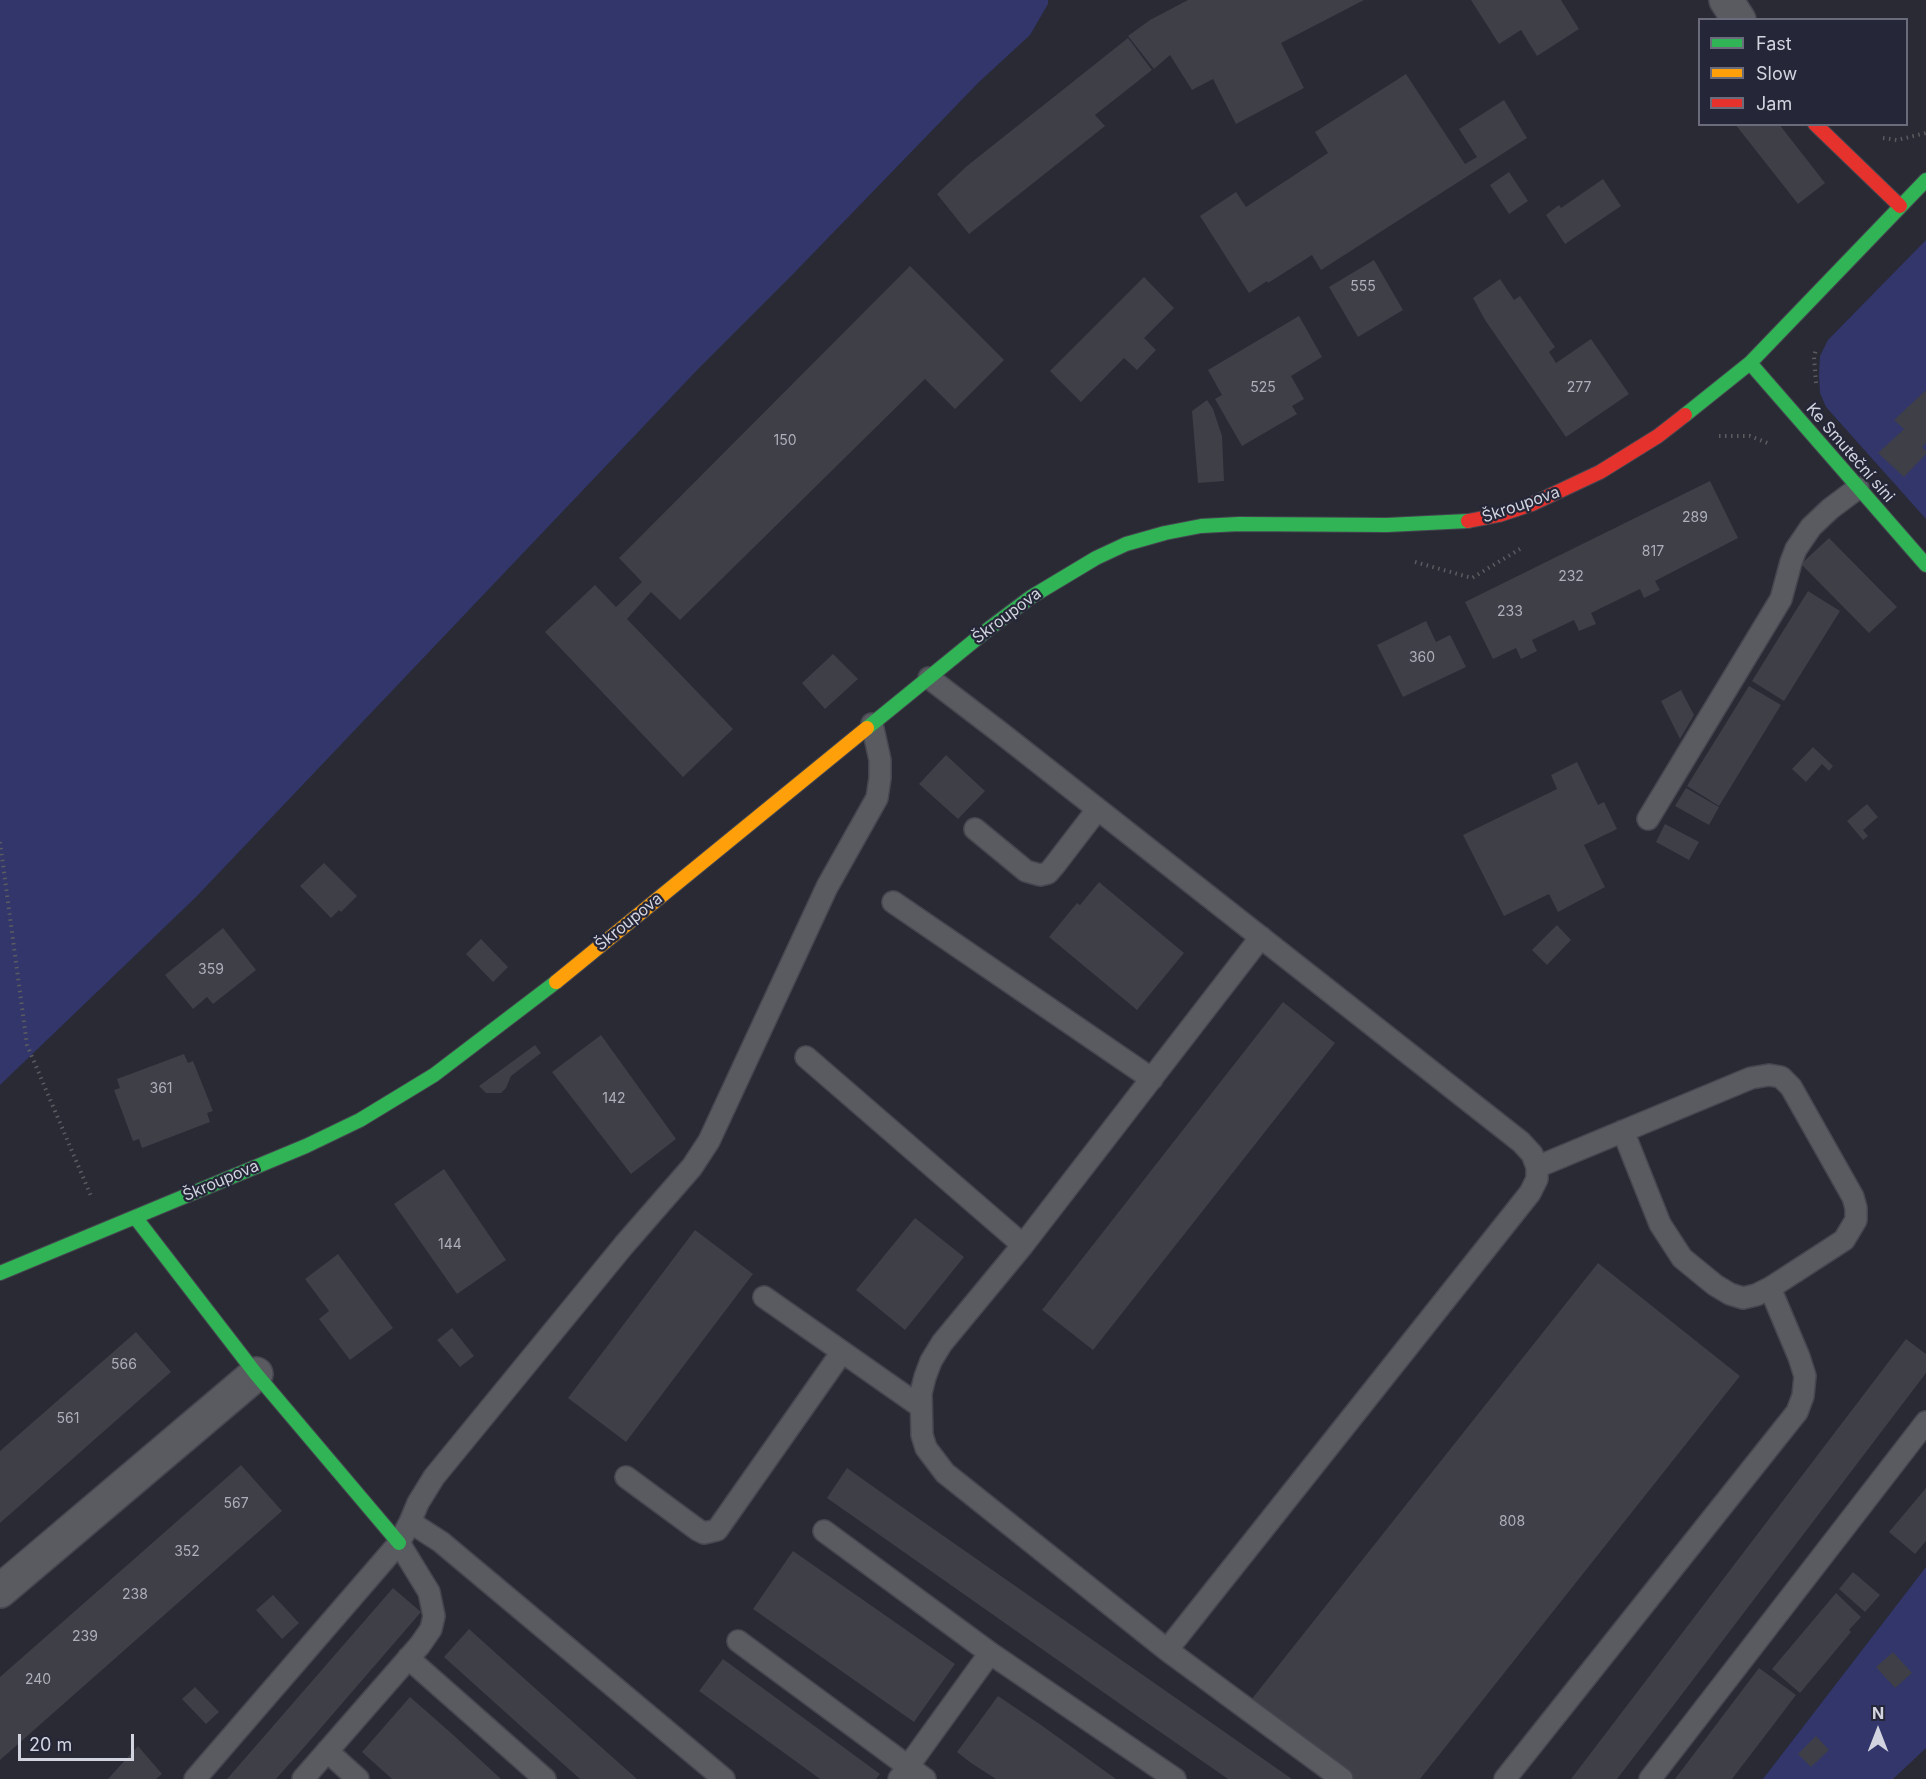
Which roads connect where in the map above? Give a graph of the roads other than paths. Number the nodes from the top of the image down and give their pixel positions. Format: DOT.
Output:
graph roads {
  1 [pos="1726,0"];
  2 [pos="1738,18"];
  3 [pos="1817,126"];
  4 [pos="1926,180"];
  5 [pos="1900,206"];
  6 [pos="1750,363"];
  7 [pos="1858,488"];
  8 [pos="1926,565"];
  9 [pos="929,678"];
  10 [pos="872,724"];
  11 [pos="1097,810"];
  12 [pos="1648,819"];
  13 [pos="975,829"];
  14 [pos="893,902"];
  15 [pos="1260,938"];
  16 [pos="806,1058"];
  17 [pos="1152,1079"];
  18 [pos="1623,1131"];
  19 [pos="1537,1167"];
  20 [pos="135,1217"];
  21 [pos="1023,1245"];
  22 [pos="0,1273"];
  23 [pos="1770,1288"];
  24 [pos="764,1297"];
  25 [pos="842,1352"];
  26 [pos="256,1374"];
  27 [pos="921,1407"];
  28 [pos="1926,1422"];
  29 [pos="626,1477"];
  30 [pos="410,1522"];
  31 [pos="825,1531"];
  32 [pos="399,1543"];
  33 [pos="0,1591"];
  34 [pos="738,1641"];
  35 [pos="1167,1650"];
  36 [pos="990,1653"];
  37 [pos="408,1658"];
  38 [pos="327,1751"];
  39 [pos="903,1773"];
  40 [pos="195,1779"];
  41 [pos="303,1779"];
  42 [pos="358,1779"];
  43 [pos="545,1779"];
  44 [pos="724,1779"];
  45 [pos="925,1779"];
  46 [pos="1175,1779"];
  47 [pos="1342,1779"];
  48 [pos="1504,1779"];
  49 [pos="1650,1779"];
  1 -- 2 [label="street"];
  3 -- 5 [label="street"];
  4 -- 5 [label="street, Škroupova"];
  5 -- 6 [label="street, Škroupova"];
  6 -- 7 [label="street, Ke Smuteční síni"];
  6 -- 9 [label="street, Škroupova"];
  7 -- 8 [label="street, Ke Smuteční síni"];
  7 -- 12 [label="lane"];
  9 -- 10 [label="street, Škroupova"];
  9 -- 11 [label="lane"];
  10 -- 20 [label="street, Škroupova"];
  10 -- 30 [label="lane"];
  11 -- 13 [label="lane"];
  11 -- 15 [label="lane"];
  14 -- 17 [label="lane"];
  15 -- 17 [label="lane"];
  15 -- 19 [label="lane"];
  16 -- 21 [label="lane"];
  17 -- 21 [label="lane"];
  18 -- 19 [label="lane"];
  18 -- 23 [label="lane"];
  18 -- 23 [label="lane"];
  19 -- 35 [label="lane"];
  20 -- 22 [label="street, Škroupova"];
  20 -- 26 [label="street"];
  21 -- 27 [label="lane"];
  23 -- 48 [label="lane"];
  24 -- 25 [label="lane"];
  25 -- 27 [label="lane"];
  25 -- 29 [label="lane"];
  26 -- 32 [label="street"];
  26 -- 33 [label="street"];
  27 -- 35 [label="lane"];
  28 -- 49 [label="lane"];
  30 -- 32 [label="lane"];
  30 -- 44 [label="lane"];
  31 -- 36 [label="lane"];
  32 -- 37 [label="lane"];
  32 -- 40 [label="lane"];
  34 -- 39 [label="lane"];
  35 -- 47 [label="lane"];
  36 -- 39 [label="lane"];
  36 -- 46 [label="lane"];
  37 -- 38 [label="lane"];
  37 -- 43 [label="lane"];
  38 -- 41 [label="lane"];
  38 -- 42 [label="lane"];
  39 -- 45 [label="lane"];
}
